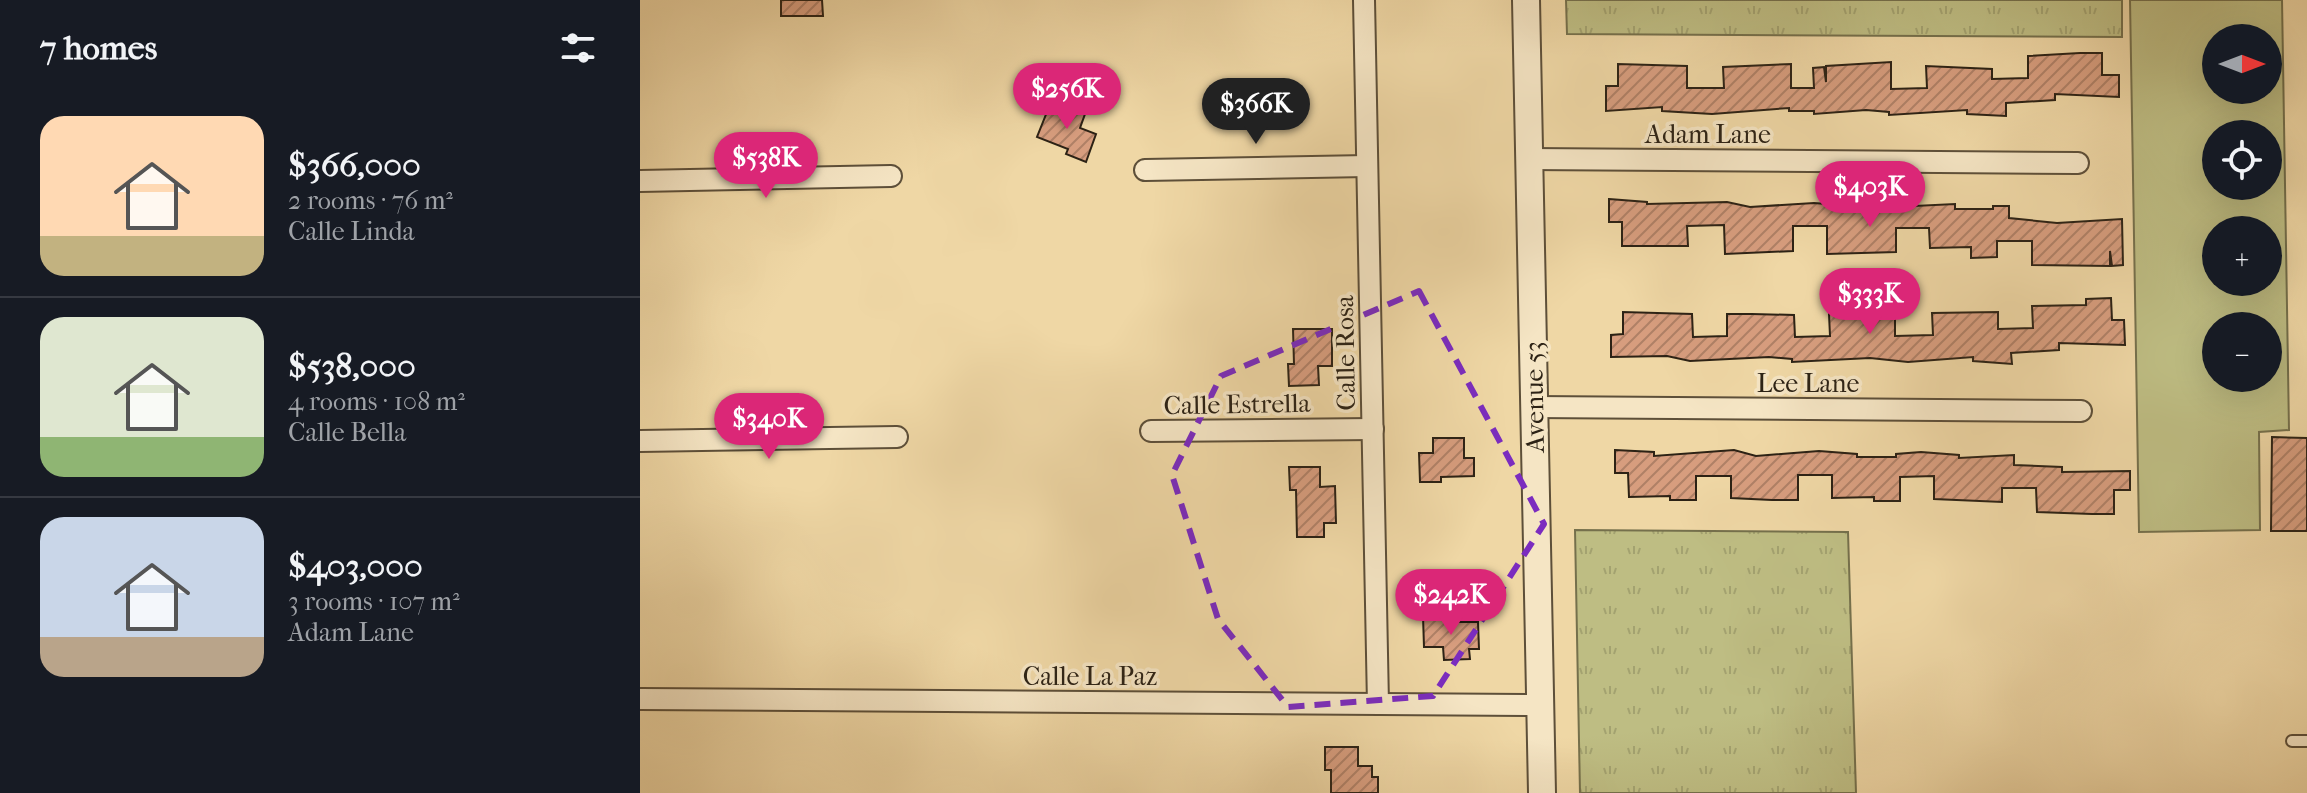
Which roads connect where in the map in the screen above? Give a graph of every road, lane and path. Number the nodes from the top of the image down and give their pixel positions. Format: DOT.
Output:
graph roads {
  1 [pos="1364,0"];
  2 [pos="1526,0"];
  3 [pos="1529,159"];
  4 [pos="2078,163"];
  5 [pos="1367,166"];
  6 [pos="1145,170"];
  7 [pos="891,176"];
  8 [pos="640,181"];
  9 [pos="1534,407"];
  10 [pos="2081,411"];
  11 [pos="1373,429"];
  12 [pos="1151,431"];
  13 [pos="897,437"];
  14 [pos="640,441"];
  15 [pos="640,699"];
  16 [pos="1378,704"];
  17 [pos="1540,705"];
  18 [pos="2292,741"];
  19 [pos="2307,741"];
  20 [pos="1542,793"];
  1 -- 5 [label="street, Calle Rosa"];
  2 -- 3 [label="street, Avenue 53"];
  3 -- 4 [label="street, Adam Lane"];
  3 -- 9 [label="street, Avenue 53"];
  5 -- 6 [label="street"];
  5 -- 11 [label="street, Calle Rosa"];
  7 -- 8 [label="street"];
  9 -- 10 [label="street, Lee Lane"];
  9 -- 17 [label="street, Avenue 53"];
  11 -- 12 [label="street, Calle Estrella"];
  11 -- 16 [label="street, Calle Rosa"];
  13 -- 14 [label="street"];
  15 -- 16 [label="street, Calle La Paz"];
  16 -- 17 [label="street, Calle La Paz"];
  17 -- 20 [label="street, Avenue 53"];
  18 -- 19 [label="lane"];
}
